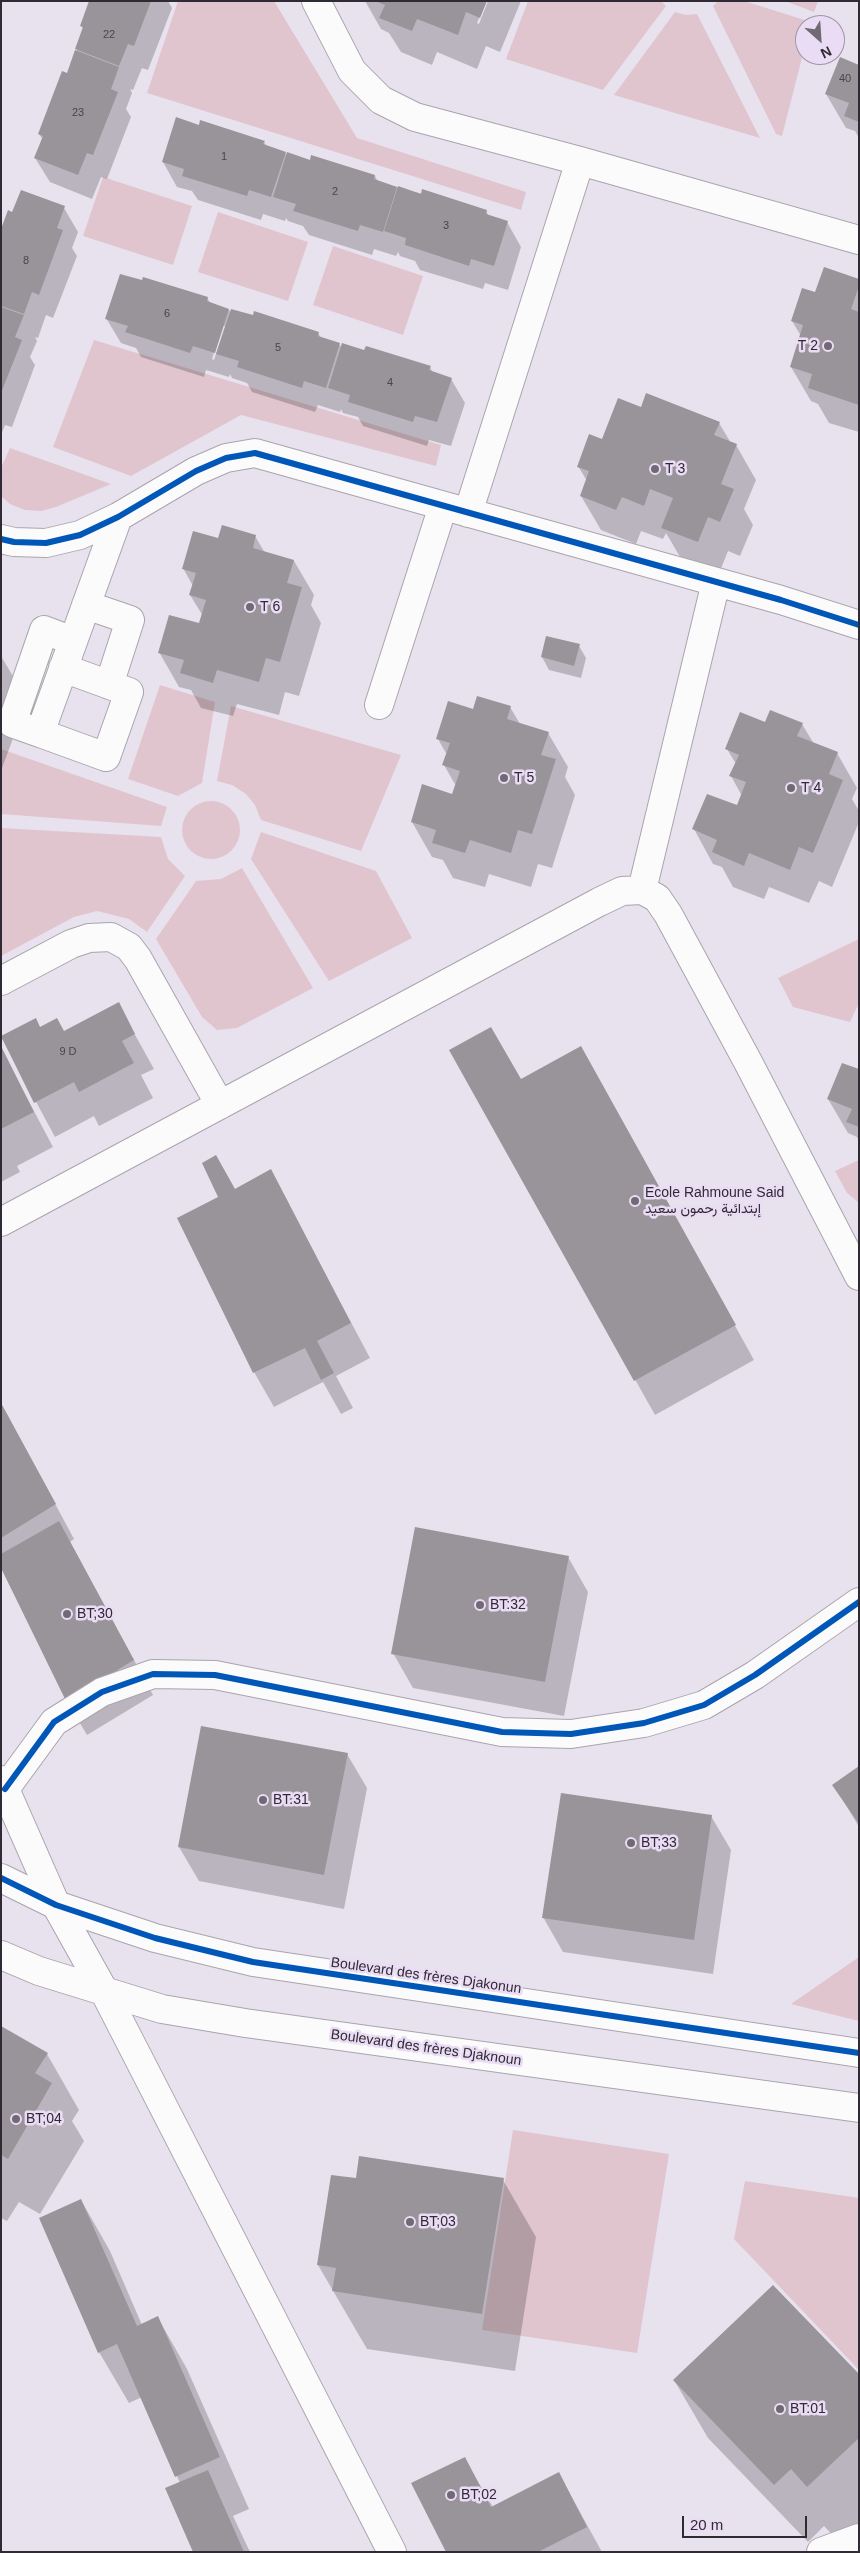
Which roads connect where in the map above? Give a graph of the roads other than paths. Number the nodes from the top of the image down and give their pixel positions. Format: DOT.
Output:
graph roads {
  1 [pos="316,1"];
  2 [pos="580,161"];
  3 [pos="859,240"];
  4 [pos="456,509"];
  5 [pos="118,517"];
  6 [pos="1,539"];
  7 [pos="716,582"];
  8 [pos="86,605"];
  9 [pos="859,624"];
  10 [pos="73,641"];
  11 [pos="63,668"];
  12 [pos="109,685"];
  13 [pos="379,705"];
  14 [pos="40,733"];
  15 [pos="642,890"];
  16 [pos="1,981"];
  17 [pos="220,1104"];
  18 [pos="1,1222"];
  19 [pos="856,1265"];
  20 [pos="859,1602"];
  21 [pos="3,1784"];
  22 [pos="1,1878"];
  23 [pos="56,1905"];
  24 [pos="1,1955"];
  25 [pos="104,1991"];
  26 [pos="859,2053"];
  27 [pos="859,2108"];
  28 [pos="859,2538"];
  29 [pos="392,2552"];
  30 [pos="821,2552"];
  1 -- 2 [label="street"];
  2 -- 3 [label="street"];
  2 -- 4 [label="street"];
  4 -- 5 [label="street"];
  4 -- 7 [label="street"];
  4 -- 13 [label="street"];
  5 -- 6 [label="street"];
  5 -- 8 [label="street"];
  7 -- 9 [label="street"];
  7 -- 15 [label="street"];
  8 -- 10 [label="street"];
  8 -- 12 [label="street"];
  10 -- 11 [label="street"];
  10 -- 14 [label="street"];
  11 -- 12 [label="street"];
  11 -- 14 [label="street"];
  12 -- 14 [label="street"];
  15 -- 17 [label="street"];
  15 -- 19 [label="street"];
  16 -- 17 [label="street"];
  17 -- 18 [label="street"];
  20 -- 21 [label="street"];
  21 -- 23 [label="street"];
  22 -- 23 [label="street, Boulevard des frères Djakonun"];
  23 -- 25 [label="street"];
  23 -- 26 [label="street, Boulevard des frères Djakonun"];
  24 -- 25 [label="street, Boulevard des frères Djaknoun"];
  25 -- 27 [label="street, Boulevard des frères Djaknoun"];
  25 -- 29 [label="street"];
  28 -- 30 [label="street"];
}
